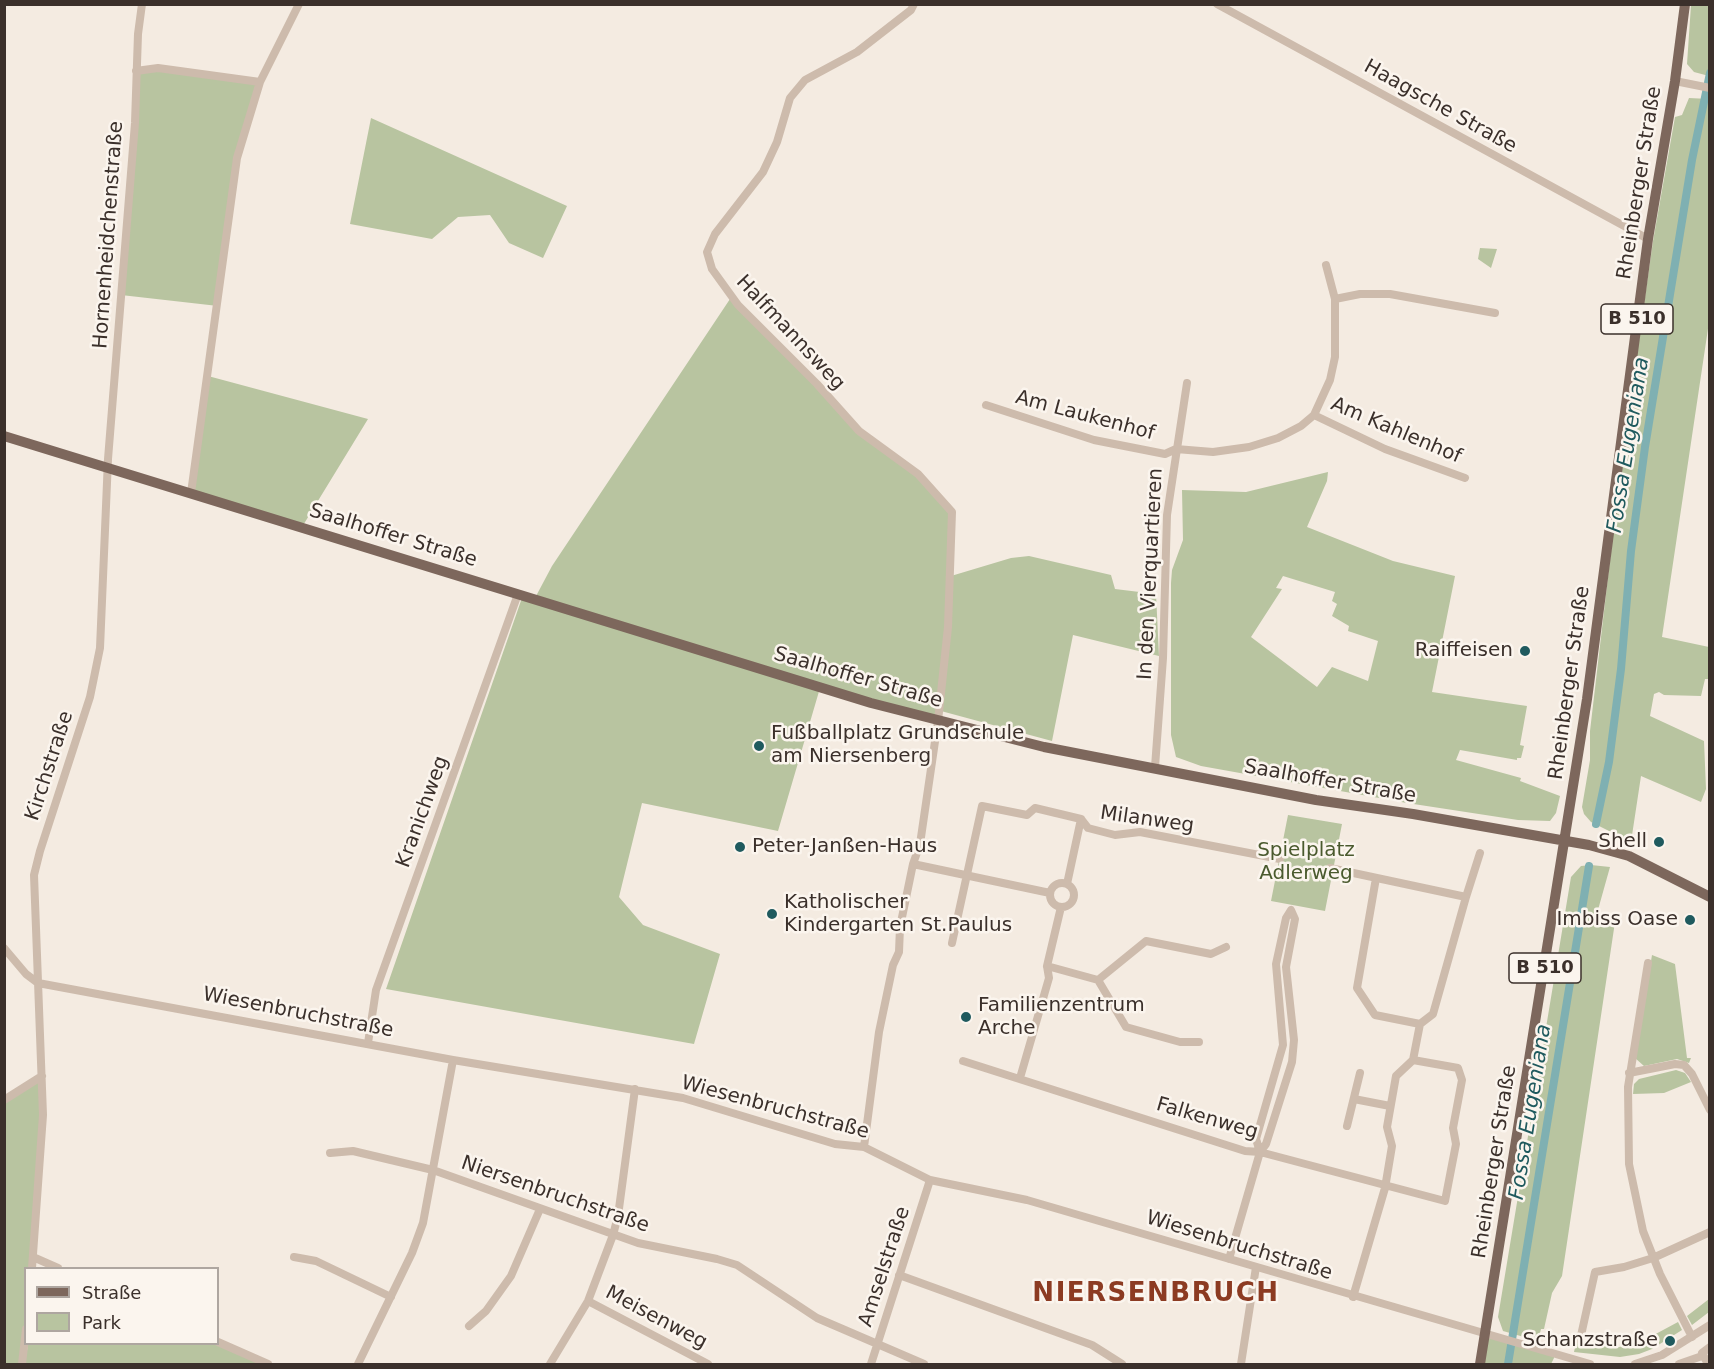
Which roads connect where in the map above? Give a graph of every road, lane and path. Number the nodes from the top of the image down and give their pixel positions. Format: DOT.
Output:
graph roads {
  1 [pos="142,4"];
  2 [pos="300,4"];
  3 [pos="914,4"];
  4 [pos="1217,4"];
  5 [pos="1685,4"];
  6 [pos="136,71"];
  7 [pos="1675,81"];
  8 [pos="260,82"];
  9 [pos="1710,88"];
  10 [pos="1648,239"];
  11 [pos="1326,265"];
  12 [pos="1335,299"];
  13 [pos="1495,313"];
  14 [pos="1187,383"];
  15 [pos="986,405"];
  16 [pos="1314,415"];
  17 [pos="4,436"];
  18 [pos="1176,449"];
  19 [pos="108,468"];
  20 [pos="1465,478"];
  21 [pos="191,493"];
  22 [pos="518,594"];
  23 [pos="938,721"];
  24 [pos="1155,767"];
  25 [pos="1081,819"];
  26 [pos="1565,841"];
  27 [pos="1480,853"];
  28 [pos="1280,859"];
  29 [pos="913,864"];
  30 [pos="1330,868"];
  31 [pos="967,876"];
  32 [pos="1376,878"];
  33 [pos="1067,884"];
  34 [pos="1050,893"];
  35 [pos="1466,897"];
  36 [pos="1710,897"];
  37 [pos="1061,907"];
  38 [pos="952,943"];
  39 [pos="1226,947"];
  40 [pos="4,948"];
  41 [pos="1648,963"];
  42 [pos="1047,966"];
  43 [pos="1098,980"];
  44 [pos="38,983"];
  45 [pos="1420,1024"];
  46 [pos="1199,1042"];
  47 [pos="368,1043"];
  48 [pos="453,1060"];
  49 [pos="1413,1060"];
  50 [pos="963,1061"];
  51 [pos="1360,1073"];
  52 [pos="1629,1073"];
  53 [pos="42,1076"];
  54 [pos="1020,1078"];
  55 [pos="635,1089"];
  56 [pos="1354,1099"];
  57 [pos="4,1100"];
  58 [pos="1390,1106"];
  59 [pos="1710,1110"];
  60 [pos="1347,1126"];
  61 [pos="864,1147"];
  62 [pos="1260,1152"];
  63 [pos="330,1153"];
  64 [pos="433,1170"];
  65 [pos="930,1180"];
  66 [pos="1385,1188"];
  67 [pos="540,1209"];
  68 [pos="1710,1232"];
  69 [pos="613,1235"];
  70 [pos="33,1257"];
  71 [pos="294,1257"];
  72 [pos="1653,1258"];
  73 [pos="1229,1259"];
  74 [pos="32,1267"];
  75 [pos="54,1267"];
  76 [pos="1256,1268"];
  77 [pos="899,1275"];
  78 [pos="1353,1297"];
  79 [pos="391,1298"];
  80 [pos="588,1301"];
  81 [pos="1710,1325"];
  82 [pos="470,1326"];
  83 [pos="1484,1335"];
  84 [pos="1692,1337"];
  85 [pos="1580,1340"];
  86 [pos="219,1342"];
  87 [pos="24,1345"];
  88 [pos="878,1346"];
  89 [pos="1710,1347"];
  90 [pos="1705,1360"];
  91 [pos="22,1365"];
  92 [pos="268,1365"];
  93 [pos="358,1365"];
  94 [pos="550,1365"];
  95 [pos="708,1365"];
  96 [pos="872,1365"];
  97 [pos="924,1365"];
  98 [pos="1122,1365"];
  99 [pos="1240,1365"];
  100 [pos="1480,1365"];
  101 [pos="1590,1365"];
  102 [pos="1635,1365"];
  103 [pos="1679,1365"];
  1 -- 6 [label="street, Hornenheidchenstraße"];
  2 -- 8 [label="street"];
  3 -- 23 [label="street, Halfmannsweg"];
  4 -- 10 [label="street, Haagsche Straße"];
  5 -- 7 [label="main road, Rheinberger Straße / B 510"];
  6 -- 8 [label="street"];
  6 -- 19 [label="street, Hornenheidchenstraße"];
  7 -- 9 [label="street"];
  7 -- 10 [label="main road, Rheinberger Straße / B 510"];
  8 -- 21 [label="street"];
  10 -- 26 [label="main road, Rheinberger Straße / B 510"];
  11 -- 12 [label="street"];
  12 -- 13 [label="street"];
  12 -- 16 [label="street"];
  14 -- 18 [label="street, In den Vierquartieren"];
  15 -- 18 [label="street, Am Laukenhof"];
  16 -- 18 [label="street, Am Laukenhof"];
  16 -- 20 [label="street, Am Kahlenhof"];
  17 -- 19 [label="main road, Saalhoffer Straße"];
  18 -- 24 [label="street, In den Vierquartieren"];
  19 -- 21 [label="main road, Saalhoffer Straße"];
  19 -- 44 [label="street, Kirchstraße"];
  21 -- 22 [label="main road, Saalhoffer Straße"];
  22 -- 23 [label="main road, Saalhoffer Straße"];
  22 -- 47 [label="street, Kranichweg"];
  23 -- 24 [label="main road, Saalhoffer Straße"];
  23 -- 29 [label="street"];
  24 -- 26 [label="main road, Saalhoffer Straße"];
  25 -- 28 [label="street, Milanweg"];
  25 -- 31 [label="street, Milanweg"];
  25 -- 33 [label="street"];
  26 -- 36 [label="main road, Saalhoffer Straße"];
  26 -- 83 [label="main road, Rheinberger Straße / B 510"];
  27 -- 35 [label="street"];
  29 -- 31 [label="street"];
  29 -- 61 [label="street"];
  30 -- 32 [label="street"];
  31 -- 34 [label="street"];
  31 -- 38 [label="street"];
  32 -- 35 [label="street"];
  32 -- 45 [label="street"];
  33 -- 34 [label="street"];
  33 -- 37 [label="street"];
  34 -- 37 [label="street"];
  35 -- 45 [label="street"];
  37 -- 42 [label="street"];
  39 -- 43 [label="street"];
  40 -- 44 [label="street"];
  41 -- 52 [label="street"];
  42 -- 43 [label="street"];
  42 -- 54 [label="street"];
  43 -- 46 [label="street"];
  44 -- 47 [label="street, Wiesenbruchstraße"];
  44 -- 53 [label="street, Kirchstraße"];
  45 -- 49 [label="street"];
  47 -- 48 [label="street, Wiesenbruchstraße"];
  48 -- 55 [label="street, Wiesenbruchstraße"];
  48 -- 64 [label="street"];
  49 -- 58 [label="street"];
  49 -- 66 [label="street, Falkenweg"];
  50 -- 54 [label="street, Falkenweg"];
  51 -- 56 [label="street"];
  52 -- 59 [label="street"];
  52 -- 72 [label="street"];
  53 -- 57 [label="street"];
  53 -- 70 [label="street, Kirchstraße"];
  54 -- 62 [label="street, Falkenweg"];
  55 -- 61 [label="street, Wiesenbruchstraße"];
  55 -- 69 [label="street"];
  56 -- 58 [label="street"];
  56 -- 60 [label="street"];
  58 -- 66 [label="street"];
  61 -- 65 [label="street, Wiesenbruchstraße"];
  62 -- 62 [label="street"];
  62 -- 66 [label="street, Falkenweg"];
  62 -- 73 [label="street"];
  63 -- 64 [label="street, Niersenbruchstraße"];
  64 -- 67 [label="street, Niersenbruchstraße"];
  64 -- 79 [label="street"];
  65 -- 73 [label="street, Wiesenbruchstraße"];
  65 -- 77 [label="street, Amselstraße"];
  66 -- 78 [label="street"];
  67 -- 69 [label="street, Niersenbruchstraße"];
  67 -- 82 [label="street"];
  68 -- 72 [label="street"];
  69 -- 80 [label="street"];
  69 -- 88 [label="street, Niersenbruchstraße"];
  70 -- 74 [label="street, Kirchstraße"];
  70 -- 75 [label="street"];
  71 -- 79 [label="street"];
  72 -- 84 [label="street"];
  72 -- 85 [label="street"];
  73 -- 76 [label="street, Wiesenbruchstraße"];
  76 -- 78 [label="street, Wiesenbruchstraße"];
  76 -- 99 [label="street"];
  77 -- 88 [label="street, Amselstraße"];
  77 -- 98 [label="street"];
  78 -- 83 [label="street, Wiesenbruchstraße"];
  79 -- 93 [label="street"];
  80 -- 94 [label="street"];
  80 -- 95 [label="street, Meisenweg"];
  81 -- 84 [label="street"];
  83 -- 100 [label="main road, Rheinberger Straße / B 510"];
  83 -- 101 [label="street"];
  84 -- 102 [label="street"];
  86 -- 92 [label="street"];
  87 -- 91 [label="street"];
  88 -- 96 [label="street, Amselstraße"];
  88 -- 97 [label="street, Niersenbruchstraße"];
  89 -- 90 [label="street"];
  90 -- 103 [label="street"];
}
